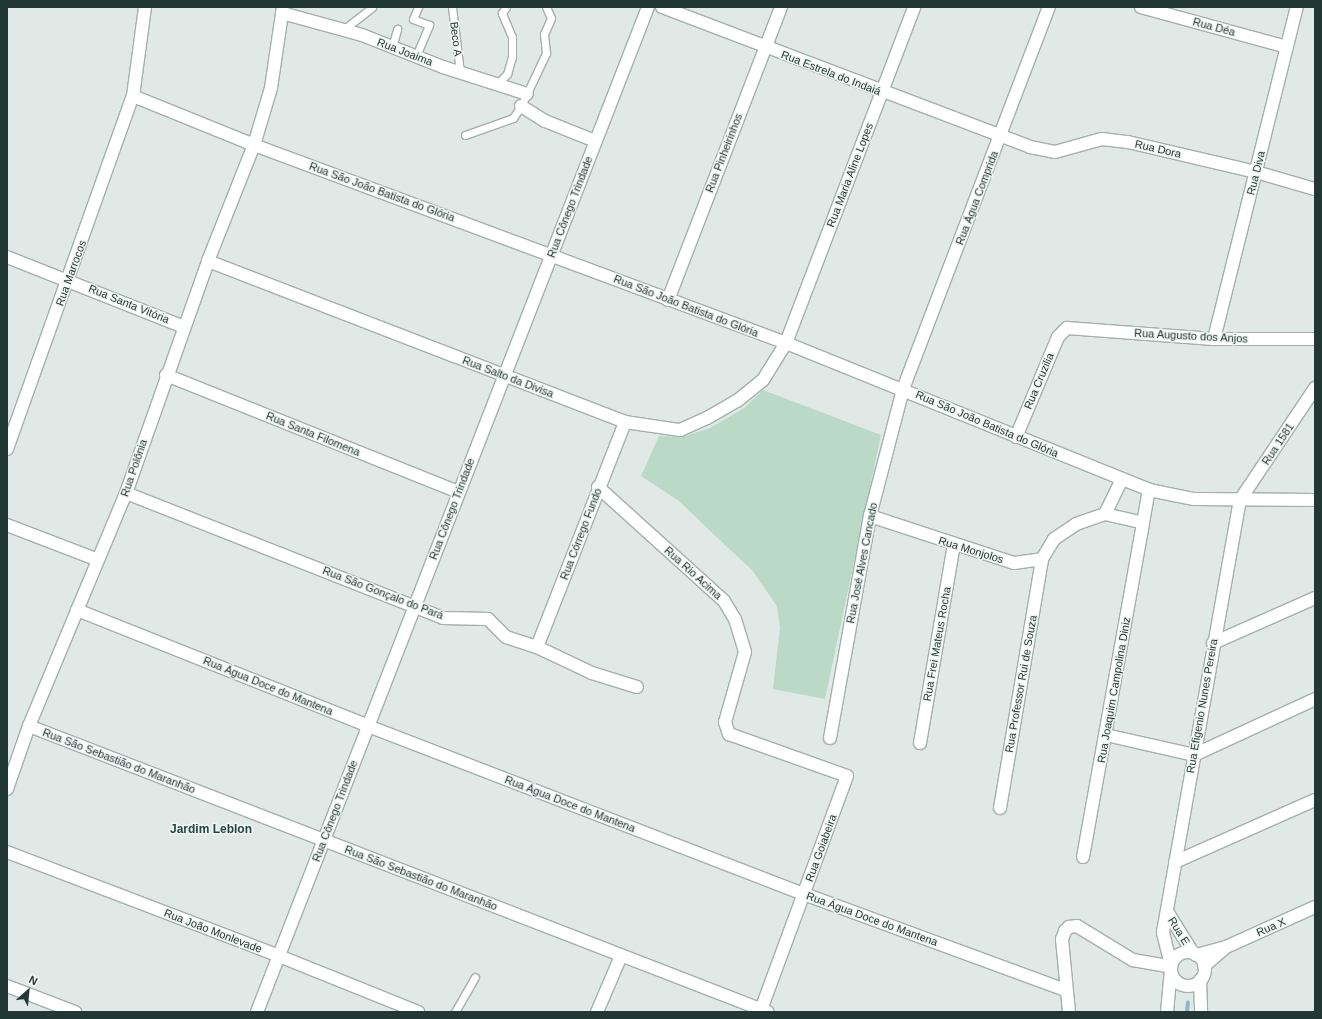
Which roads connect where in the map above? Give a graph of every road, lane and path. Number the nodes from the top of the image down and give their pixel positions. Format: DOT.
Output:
graph roads {
  1 [pos="145,7"];
  2 [pos="372,7"];
  3 [pos="418,7"];
  4 [pos="452,7"];
  5 [pos="506,7"];
  6 [pos="546,7"];
  7 [pos="648,7"];
  8 [pos="662,7"];
  9 [pos="781,7"];
  10 [pos="914,7"];
  11 [pos="1049,7"];
  12 [pos="1141,7"];
  13 [pos="1297,7"];
  14 [pos="283,10"];
  15 [pos="397,29"];
  16 [pos="343,30"];
  17 [pos="392,47"];
  18 [pos="1287,47"];
  19 [pos="765,48"];
  20 [pos="416,56"];
  21 [pos="460,72"];
  22 [pos="498,83"];
  23 [pos="882,92"];
  24 [pos="527,94"];
  25 [pos="133,96"];
  26 [pos="521,106"];
  27 [pos="465,135"];
  28 [pos="1000,137"];
  29 [pos="595,141"];
  30 [pos="254,145"];
  31 [pos="1256,172"];
  32 [pos="1315,189"];
  33 [pos="552,254"];
  34 [pos="7,257"];
  35 [pos="208,261"];
  36 [pos="69,280"];
  37 [pos="668,300"];
  38 [pos="184,327"];
  39 [pos="1067,328"];
  40 [pos="1214,339"];
  41 [pos="1315,339"];
  42 [pos="786,343"];
  43 [pos="166,375"];
  44 [pos="504,376"];
  45 [pos="1315,388"];
  46 [pos="903,389"];
  47 [pos="625,422"];
  48 [pos="1016,437"];
  49 [pos="7,449"];
  50 [pos="1122,479"];
  51 [pos="598,487"];
  52 [pos="1149,490"];
  53 [pos="459,492"];
  54 [pos="126,493"];
  55 [pos="1240,500"];
  56 [pos="1315,500"];
  57 [pos="1105,514"];
  58 [pos="870,516"];
  59 [pos="1143,524"];
  60 [pos="7,525"];
  61 [pos="954,545"];
  62 [pos="1042,559"];
  63 [pos="98,560"];
  64 [pos="1315,598"];
  65 [pos="414,607"];
  66 [pos="76,610"];
  67 [pos="1213,643"];
  68 [pos="537,647"];
  69 [pos="637,686"];
  70 [pos="1315,699"];
  71 [pos="29,726"];
  72 [pos="368,726"];
  73 [pos="1106,735"];
  74 [pos="830,738"];
  75 [pos="920,743"];
  76 [pos="1194,755"];
  77 [pos="847,776"];
  78 [pos="7,788"];
  79 [pos="1315,800"];
  80 [pos="1000,808"];
  81 [pos="324,840"];
  82 [pos="7,852"];
  83 [pos="1083,857"];
  84 [pos="1175,862"];
  85 [pos="804,894"];
  86 [pos="1315,907"];
  87 [pos="1168,913"];
  88 [pos="1226,947"];
  89 [pos="1195,954"];
  90 [pos="279,956"];
  91 [pos="621,956"];
  92 [pos="1204,966"];
  93 [pos="1171,967"];
  94 [pos="475,977"];
  95 [pos="1200,980"];
  96 [pos="7,986"];
  97 [pos="1065,990"];
  98 [pos="764,1011"];
  99 [pos="76,1012"];
  100 [pos="257,1012"];
  101 [pos="418,1012"];
  102 [pos="455,1012"];
  103 [pos="597,1012"];
  104 [pos="1069,1012"];
  105 [pos="1167,1012"];
  106 [pos="1201,1012"];
  1 -- 25 [label="street, Rua Marrocos"];
  2 -- 16 [label="lane"];
  3 -- 20 [label="lane"];
  4 -- 21 [label="lane, Beco A"];
  5 -- 22 [label="lane"];
  6 -- 24 [label="lane"];
  7 -- 29 [label="street, Rua Cônego Trindade"];
  8 -- 19 [label="street, Rua Estrela do Indaiá"];
  9 -- 19 [label="street, Rua Pinheirinhos"];
  10 -- 23 [label="street, Rua Maria Aline Lopes"];
  11 -- 28 [label="street, Rua Água Comprida"];
  12 -- 18 [label="street, Rua Déa"];
  13 -- 18 [label="street, Rua Diva"];
  14 -- 16 [label="street, Rua Joaima"];
  14 -- 30 [label="street, Rua Polônia"];
  15 -- 17 [label="lane"];
  16 -- 17 [label="street, Rua Joaima"];
  17 -- 20 [label="street, Rua Joaima"];
  18 -- 31 [label="street, Rua Diva"];
  19 -- 23 [label="street, Rua Estrela do Indaiá"];
  19 -- 37 [label="street, Rua Pinheirinhos"];
  20 -- 21 [label="street, Rua Joaima"];
  21 -- 22 [label="street, Rua Joaima"];
  22 -- 24 [label="street, Rua Joaima"];
  23 -- 28 [label="street, Rua Estrela do Indaiá"];
  23 -- 42 [label="street, Rua Maria Aline Lopes"];
  24 -- 26 [label="lane"];
  25 -- 30 [label="street, Rua São João Batista do Glória"];
  25 -- 36 [label="street, Rua Marrocos"];
  26 -- 27 [label="lane"];
  26 -- 29 [label="street"];
  28 -- 31 [label="street, Rua Dora"];
  28 -- 46 [label="street, Rua Água Comprida"];
  29 -- 33 [label="street, Rua Cônego Trindade"];
  30 -- 33 [label="street, Rua São João Batista do Glória"];
  30 -- 35 [label="street, Rua Polônia"];
  31 -- 32 [label="street, Rua Dora"];
  31 -- 40 [label="street, Rua Diva"];
  33 -- 37 [label="street, Rua São João Batista do Glória"];
  33 -- 44 [label="street, Rua Cônego Trindade"];
  34 -- 36 [label="street, Rua Santa Vitória"];
  35 -- 38 [label="street, Rua Polônia"];
  35 -- 44 [label="street, Rua Salto da Divisa"];
  36 -- 38 [label="street, Rua Santa Vitória"];
  36 -- 49 [label="street, Rua Marrocos"];
  37 -- 42 [label="street, Rua São João Batista do Glória"];
  38 -- 43 [label="street, Rua Polônia"];
  39 -- 40 [label="street, Rua Augusto dos Anjos"];
  39 -- 48 [label="street, Rua Cruzilia"];
  40 -- 41 [label="street, Rua Augusto dos Anjos"];
  42 -- 46 [label="street, Rua São João Batista do Glória"];
  42 -- 47 [label="street, Rua Salto da Divisa"];
  43 -- 53 [label="street, Rua Santa Filomena"];
  43 -- 54 [label="street, Rua Polônia"];
  44 -- 47 [label="street, Rua Salto da Divisa"];
  44 -- 53 [label="street, Rua Cônego Trindade"];
  45 -- 55 [label="street, Rua 1581"];
  46 -- 48 [label="street, Rua São João Batista do Glória"];
  46 -- 58 [label="street, Rua José Alves Cancado"];
  47 -- 51 [label="street, Rua Córrego Fundo"];
  48 -- 50 [label="street, Rua São João Batista do Glória"];
  50 -- 52 [label="street, Rua São João Batista do Glória"];
  50 -- 57 [label="street"];
  51 -- 68 [label="street, Rua Córrego Fundo"];
  51 -- 77 [label="street, Rua Rio Acima"];
  52 -- 55 [label="street, Rua São João Batista do Glória"];
  52 -- 59 [label="street"];
  53 -- 65 [label="street, Rua Cônego Trindade"];
  54 -- 63 [label="street, Rua Polônia"];
  54 -- 65 [label="street, Rua São Gonçalo do Pará"];
  55 -- 56 [label="street, Rua São João Batista do Glória"];
  55 -- 67 [label="street, Rua Efigenio Nunes Pereira"];
  57 -- 59 [label="street"];
  57 -- 62 [label="street"];
  58 -- 61 [label="street, Rua Monjolos"];
  58 -- 74 [label="street, Rua José Alves Cancado"];
  59 -- 73 [label="street, Rua Joaquim Campolina Diniz"];
  60 -- 63 [label="street"];
  61 -- 62 [label="street, Rua Monjolos"];
  61 -- 75 [label="street, Rua Frei Mateus Rocha"];
  62 -- 80 [label="street, Rua Professor Rui de Souza"];
  63 -- 66 [label="street, Rua Polônia"];
  64 -- 67 [label="street"];
  65 -- 68 [label="street, Rua São Gonçalo do Pará"];
  65 -- 72 [label="street, Rua Cônego Trindade"];
  66 -- 71 [label="street, Rua Polônia"];
  66 -- 72 [label="street, Rua Água Doce do Mantena"];
  67 -- 76 [label="street, Rua Efigenio Nunes Pereira"];
  68 -- 69 [label="street, Rua São Gonçalo do Pará"];
  70 -- 76 [label="street"];
  71 -- 78 [label="street, Rua Polônia"];
  71 -- 81 [label="street, Rua São Sebastião do Maranhão"];
  72 -- 81 [label="street, Rua Cônego Trindade"];
  72 -- 85 [label="street, Rua Água Doce do Mantena"];
  73 -- 76 [label="street"];
  73 -- 83 [label="street, Rua Joaquim Campolina Diniz"];
  76 -- 84 [label="street, Rua Efigenio Nunes Pereira"];
  77 -- 85 [label="street, Rua Goiabeira"];
  79 -- 84 [label="street"];
  81 -- 90 [label="street, Rua Cônego Trindade"];
  81 -- 91 [label="street, Rua São Sebastião do Maranhão"];
  82 -- 90 [label="street, Rua João Monlevade"];
  84 -- 87 [label="street, Rua Efigenio Nunes Pereira"];
  85 -- 97 [label="street, Rua Água Doce do Mantena"];
  85 -- 98 [label="street, Rua Goiabeira"];
  86 -- 88 [label="street, Rua X"];
  87 -- 89 [label="street, Rua E"];
  87 -- 93 [label="street, Rua E"];
  88 -- 89 [label="street, Rua X"];
  88 -- 92 [label="street, Rua X"];
  89 -- 92 [label="street"];
  89 -- 93 [label="street"];
  90 -- 100 [label="street, Rua Cônego Trindade"];
  90 -- 101 [label="street, Rua João Monlevade"];
  91 -- 98 [label="street, Rua São Sebastião do Maranhão"];
  91 -- 103 [label="street"];
  92 -- 95 [label="street"];
  93 -- 95 [label="street"];
  93 -- 97 [label="street"];
  93 -- 105 [label="street"];
  94 -- 102 [label="lane"];
  95 -- 106 [label="street"];
  96 -- 99 [label="street"];
  97 -- 104 [label="street"];
}
